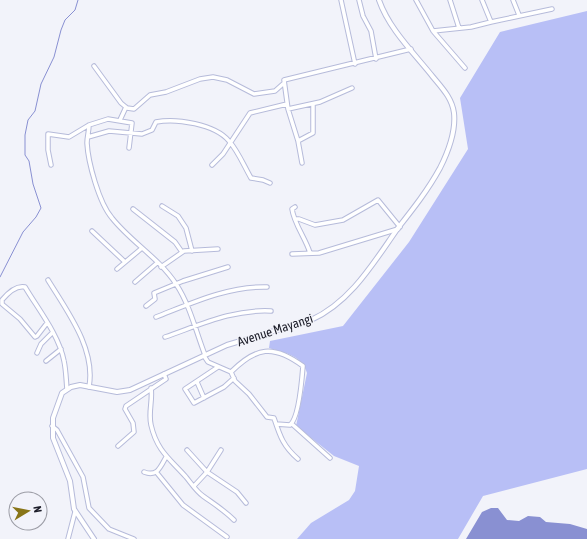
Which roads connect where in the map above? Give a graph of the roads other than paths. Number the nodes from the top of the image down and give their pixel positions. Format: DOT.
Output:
graph roads {
  1 [pos="341,0"];
  2 [pos="359,0"];
  3 [pos="378,0"];
  4 [pos="416,0"];
  5 [pos="450,0"];
  6 [pos="482,0"];
  7 [pos="513,0"];
  8 [pos="552,9"];
  9 [pos="518,16"];
  10 [pos="491,22"];
  11 [pos="459,28"];
  12 [pos="433,32"];
  13 [pos="411,49"];
  14 [pos="376,59"];
  15 [pos="355,64"];
  16 [pos="94,66"];
  17 [pos="465,68"];
  18 [pos="284,83"];
  19 [pos="352,88"];
  20 [pos="287,104"];
  21 [pos="313,104"];
  22 [pos="126,107"];
  23 [pos="288,109"];
  24 [pos="120,120"];
  25 [pos="89,125"];
  26 [pos="132,134"];
  27 [pos="88,137"];
  28 [pos="230,141"];
  29 [pos="298,142"];
  30 [pos="129,148"];
  31 [pos="302,163"];
  32 [pos="51,165"];
  33 [pos="212,165"];
  34 [pos="270,183"];
  35 [pos="162,206"];
  36 [pos="295,207"];
  37 [pos="133,209"];
  38 [pos="296,220"];
  39 [pos="399,228"];
  40 [pos="92,231"];
  41 [pos="142,248"];
  42 [pos="218,249"];
  43 [pos="192,251"];
  44 [pos="182,252"];
  45 [pos="310,253"];
  46 [pos="292,254"];
  47 [pos="125,262"];
  48 [pos="157,263"];
  49 [pos="161,267"];
  50 [pos="228,267"];
  51 [pos="117,268"];
  52 [pos="48,280"];
  53 [pos="135,282"];
  54 [pos="176,284"];
  55 [pos="267,287"];
  56 [pos="187,305"];
  57 [pos="146,306"];
  58 [pos="271,311"];
  59 [pos="156,317"];
  60 [pos="47,323"];
  61 [pos="194,327"];
  62 [pos="52,333"];
  63 [pos="165,337"];
  64 [pos="61,349"];
  65 [pos="37,353"];
  66 [pos="204,355"];
  67 [pos="46,361"];
  68 [pos="218,367"];
  69 [pos="231,372"];
  70 [pos="164,374"];
  71 [pos="234,378"];
  72 [pos="197,382"];
  73 [pos="89,387"];
  74 [pos="67,388"];
  75 [pos="150,388"];
  76 [pos="204,398"];
  77 [pos="276,424"];
  78 [pos="292,424"];
  79 [pos="52,426"];
  80 [pos="118,446"];
  81 [pos="187,450"];
  82 [pos="221,450"];
  83 [pos="166,457"];
  84 [pos="330,458"];
  85 [pos="298,459"];
  86 [pos="144,472"];
  87 [pos="207,472"];
  88 [pos="157,473"];
  89 [pos="194,486"];
  90 [pos="246,503"];
  91 [pos="75,512"];
  92 [pos="234,520"];
  93 [pos="227,537"];
  94 [pos="68,539"];
  95 [pos="94,539"];
  96 [pos="134,539"];
  1 -- 15 [label="street"];
  2 -- 14 [label="street"];
  3 -- 13 [label="street, Avenue Mayangi"];
  4 -- 12 [label="street"];
  5 -- 11 [label="street"];
  6 -- 10 [label="street"];
  7 -- 9 [label="street"];
  8 -- 9 [label="street"];
  9 -- 10 [label="street"];
  10 -- 11 [label="street"];
  11 -- 12 [label="street"];
  12 -- 17 [label="street"];
  13 -- 14 [label="street"];
  13 -- 39 [label="street, Avenue Mayangi"];
  14 -- 15 [label="street"];
  15 -- 18 [label="street"];
  16 -- 22 [label="street"];
  18 -- 20 [label="street"];
  18 -- 22 [label="street"];
  19 -- 21 [label="street"];
  20 -- 23 [label="street"];
  20 -- 28 [label="street"];
  21 -- 23 [label="street"];
  21 -- 29 [label="street"];
  22 -- 24 [label="street"];
  23 -- 29 [label="street"];
  24 -- 25 [label="street"];
  24 -- 26 [label="street"];
  25 -- 27 [label="street"];
  25 -- 32 [label="street"];
  26 -- 27 [label="street"];
  26 -- 28 [label="street"];
  26 -- 30 [label="street"];
  27 -- 41 [label="street"];
  28 -- 33 [label="street"];
  28 -- 34 [label="street"];
  29 -- 31 [label="street"];
  35 -- 43 [label="street"];
  36 -- 38 [label="street"];
  37 -- 44 [label="street"];
  38 -- 39 [label="street"];
  38 -- 45 [label="street"];
  39 -- 45 [label="street"];
  39 -- 66 [label="street, Avenue Mayangi"];
  40 -- 47 [label="street"];
  41 -- 47 [label="street"];
  41 -- 48 [label="street"];
  42 -- 43 [label="street"];
  43 -- 44 [label="street"];
  44 -- 49 [label="street"];
  45 -- 46 [label="street"];
  47 -- 51 [label="street"];
  48 -- 49 [label="street"];
  48 -- 53 [label="street"];
  49 -- 54 [label="street"];
  50 -- 54 [label="street"];
  52 -- 73 [label="street"];
  54 -- 56 [label="street"];
  54 -- 57 [label="street"];
  55 -- 56 [label="street"];
  56 -- 59 [label="street"];
  56 -- 61 [label="street"];
  58 -- 61 [label="street"];
  60 -- 60 [label="street"];
  60 -- 62 [label="street"];
  61 -- 63 [label="street"];
  61 -- 66 [label="street"];
  62 -- 64 [label="street"];
  62 -- 65 [label="street"];
  64 -- 67 [label="street"];
  64 -- 74 [label="street"];
  66 -- 68 [label="street"];
  66 -- 70 [label="street, Avenue Mayangi"];
  68 -- 69 [label="street"];
  68 -- 72 [label="street"];
  69 -- 71 [label="street"];
  69 -- 78 [label="street"];
  70 -- 73 [label="street, Avenue Mayangi"];
  70 -- 75 [label="street"];
  71 -- 76 [label="street"];
  71 -- 77 [label="street"];
  72 -- 76 [label="street"];
  72 -- 76 [label="street"];
  73 -- 74 [label="street, Avenue Mayangi"];
  74 -- 79 [label="street"];
  75 -- 80 [label="street"];
  75 -- 83 [label="street"];
  77 -- 78 [label="street"];
  77 -- 85 [label="street"];
  78 -- 84 [label="street"];
  79 -- 91 [label="street"];
  79 -- 96 [label="street"];
  81 -- 87 [label="street"];
  82 -- 87 [label="street"];
  83 -- 88 [label="street"];
  83 -- 89 [label="street"];
  86 -- 88 [label="street"];
  87 -- 89 [label="street"];
  87 -- 90 [label="street"];
  88 -- 93 [label="street"];
  89 -- 92 [label="street"];
  91 -- 94 [label="street"];
  91 -- 95 [label="street"];
}
